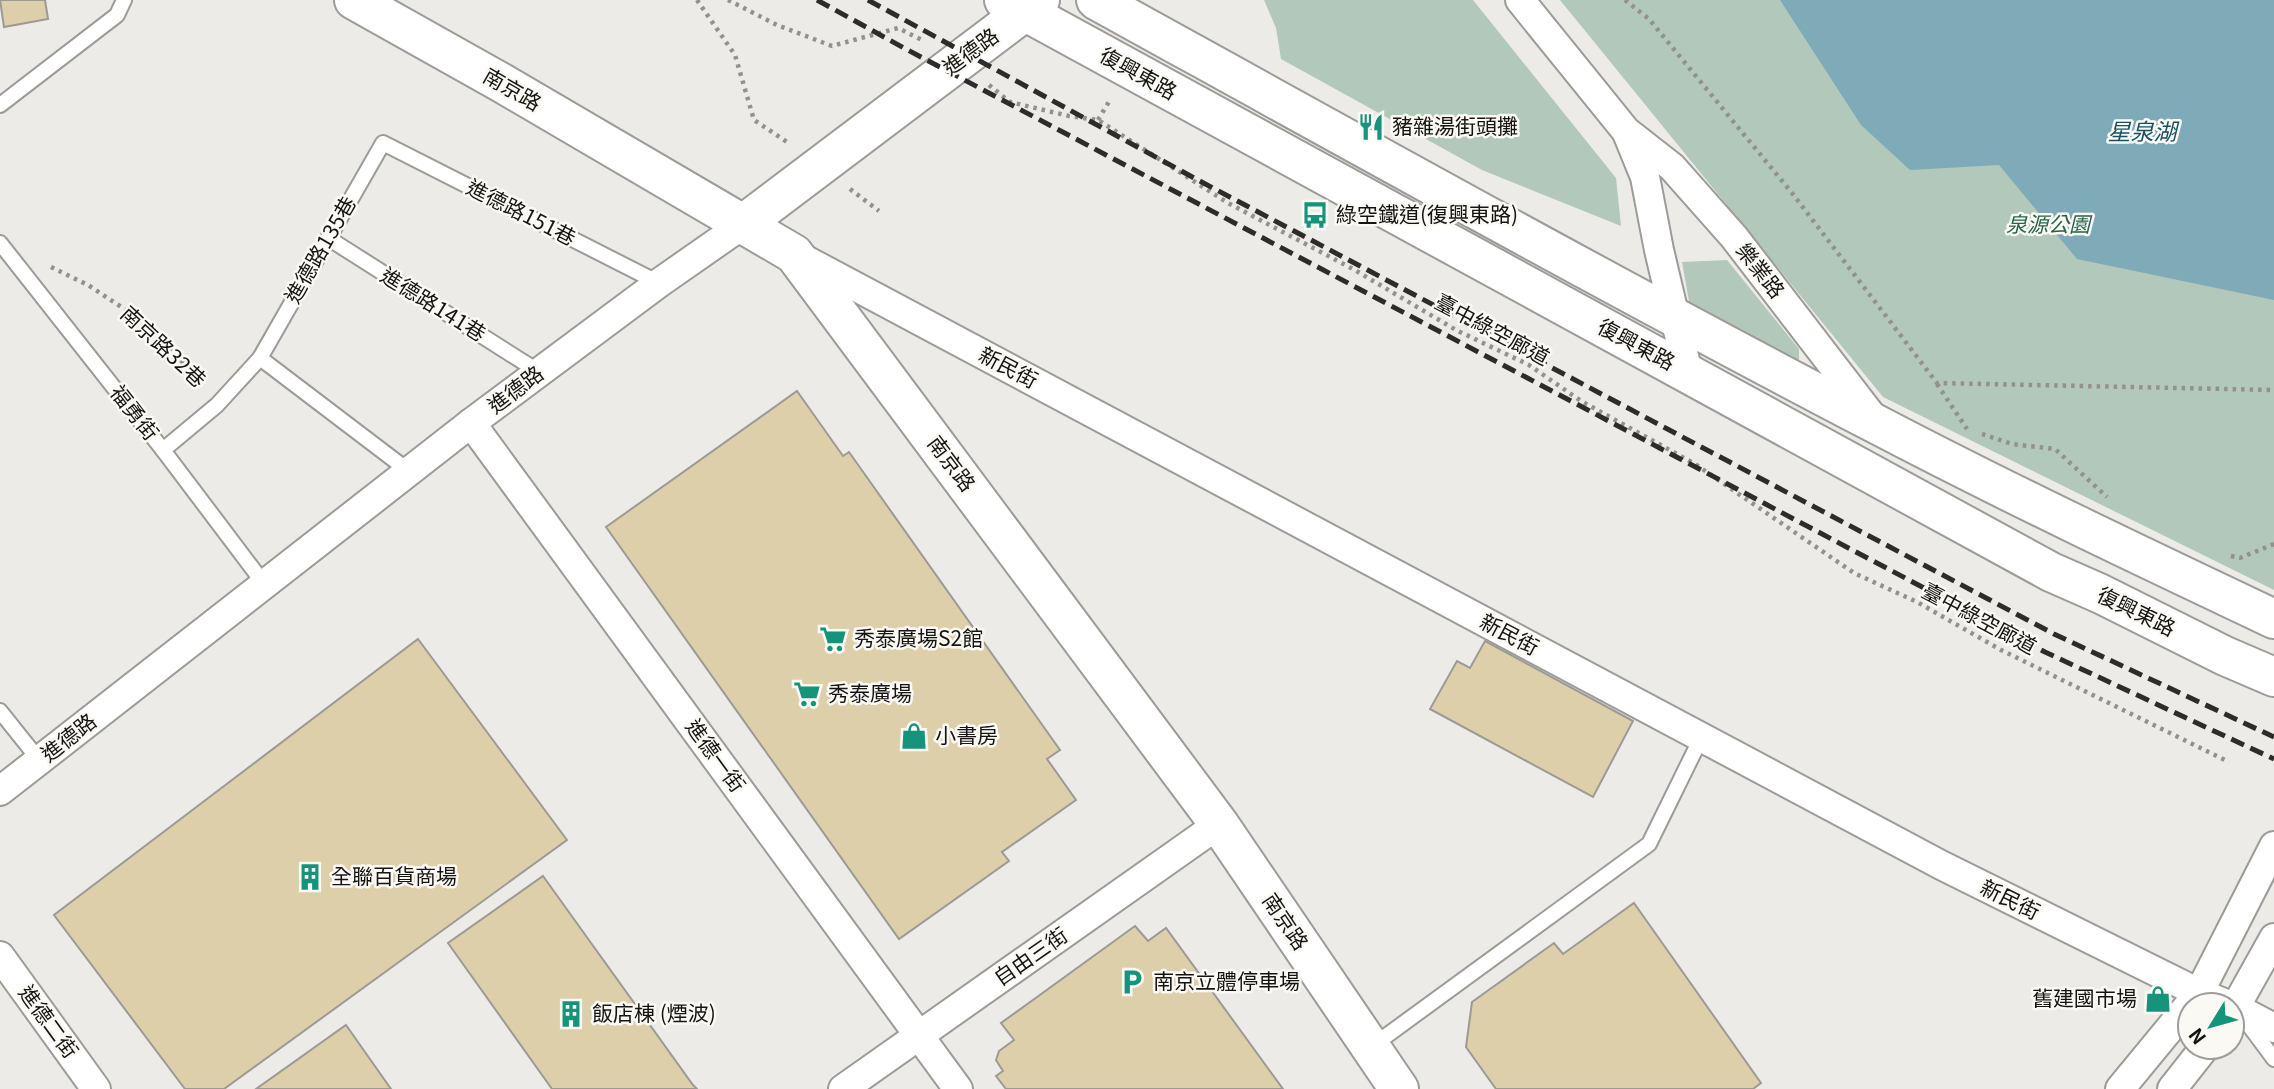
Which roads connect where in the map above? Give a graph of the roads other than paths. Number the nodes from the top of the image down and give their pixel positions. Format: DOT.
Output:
graph roads {
  1 [pos="124,0"];
  2 [pos="354,0"];
  3 [pos="1096,0"];
  4 [pos="1520,0"];
  5 [pos="1024,4"];
  6 [pos="0,105"];
  7 [pos="1626,131"];
  8 [pos="383,143"];
  9 [pos="742,225"];
  10 [pos="328,238"];
  11 [pos="0,243"];
  12 [pos="794,254"];
  13 [pos="659,283"];
  14 [pos="1674,317"];
  15 [pos="260,358"];
  16 [pos="539,372"];
  17 [pos="1688,373"];
  18 [pos="471,423"];
  19 [pos="1880,426"];
  20 [pos="163,450"];
  21 [pos="410,472"];
  22 [pos="265,585"];
  23 [pos="2274,619"];
  24 [pos="2274,677"];
  25 [pos="0,711"];
  26 [pos="1701,738"];
  27 [pos="40,761"];
  28 [pos="0,791"];
  29 [pos="1219,824"];
  30 [pos="2274,846"];
  31 [pos="2274,938"];
  32 [pos="0,956"];
  33 [pos="2195,991"];
  34 [pos="2200,991"];
  35 [pos="2242,991"];
  36 [pos="2246,1015"];
  37 [pos="2176,1021"];
  38 [pos="2246,1025"];
  39 [pos="2274,1028"];
  40 [pos="920,1035"];
  41 [pos="1369,1048"];
  42 [pos="2274,1059"];
  43 [pos="2194,1061"];
  44 [pos="96,1089"];
  45 [pos="843,1089"];
  46 [pos="958,1089"];
  47 [pos="1399,1089"];
  48 [pos="2120,1089"];
  49 [pos="2172,1089"];
  1 -- 6 [label="lane"];
  2 -- 9 [label="street, 南京路"];
  3 -- 14 [label="street, 復興東路"];
  4 -- 7 [label="street, 樂業路"];
  5 -- 9 [label="street, 進德路"];
  5 -- 17 [label="street, 復興東路"];
  7 -- 14 [label="street, 樂業路"];
  7 -- 19 [label="street, 樂業路"];
  8 -- 10 [label="lane, 進德路135巷"];
  8 -- 13 [label="lane, 進德路151巷"];
  9 -- 12 [label="street, 南京路"];
  9 -- 13 [label="street, 進德路"];
  10 -- 15 [label="lane, 進德路135巷"];
  10 -- 16 [label="lane, 進德路141巷"];
  11 -- 20 [label="lane, 福勇街"];
  12 -- 26 [label="street, 新民街"];
  12 -- 29 [label="street, 南京路"];
  13 -- 16 [label="street, 進德路"];
  14 -- 17 [label="street, 樂業路"];
  14 -- 19 [label="street, 復興東路"];
  15 -- 20 [label="lane, 進德路135巷"];
  15 -- 21 [label="lane"];
  16 -- 18 [label="street, 進德路"];
  17 -- 24 [label="street, 復興東路"];
  18 -- 21 [label="street, 進德路"];
  18 -- 40 [label="street, 進德一街"];
  19 -- 23 [label="street, 復興東路"];
  20 -- 22 [label="lane, 福勇街"];
  21 -- 22 [label="street, 進德路"];
  22 -- 27 [label="street, 進德路"];
  25 -- 27 [label="lane"];
  26 -- 33 [label="street, 新民街"];
  26 -- 41 [label="lane"];
  27 -- 28 [label="street, 進德路"];
  29 -- 40 [label="street, 自由三街"];
  29 -- 41 [label="street, 南京路"];
  30 -- 34 [label="street"];
  31 -- 35 [label="street"];
  32 -- 44 [label="street, 進德二街"];
  36 -- 39 [label="street, 新民街"];
  37 -- 48 [label="street"];
  38 -- 42 [label="lane"];
  40 -- 45 [label="street, 自由三街"];
  40 -- 46 [label="street, 進德一街"];
  41 -- 47 [label="street, 南京路"];
  43 -- 49 [label="street"];
}
